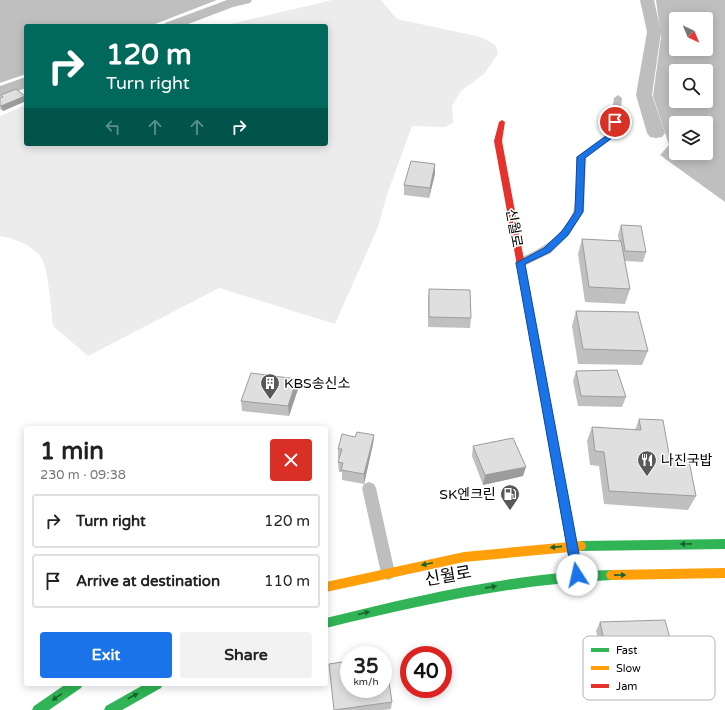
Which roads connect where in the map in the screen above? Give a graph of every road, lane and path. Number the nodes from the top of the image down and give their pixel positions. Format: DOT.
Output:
graph roads {
  1 [pos="245,0"];
  2 [pos="647,0"];
  3 [pos="175,24"];
  4 [pos="24,83"];
  5 [pos="0,92"];
  6 [pos="618,98"];
  7 [pos="502,122"];
  8 [pos="656,133"];
  9 [pos="520,263"];
  10 [pos="369,488"];
  11 [pos="725,544"];
  12 [pos="572,546"];
  13 [pos="388,573"];
  14 [pos="725,574"];
  15 [pos="577,575"];
  16 [pos="328,587"];
  17 [pos="328,623"];
  18 [pos="73,686"];
  19 [pos="153,686"];
  20 [pos="38,710"];
  21 [pos="110,710"];
  1 -- 3 [label="street"];
  2 -- 8 [label="street"];
  4 -- 5 [label="street"];
  6 -- 9 [label="lane"];
  7 -- 9 [label="street, 신월로"];
  9 -- 12 [label="street, 신월로"];
  10 -- 13 [label="lane"];
  11 -- 12 [label="street, 신월로, one-way"];
  12 -- 13 [label="street, 신월로, one-way"];
  12 -- 15 [label="street, 신월로"];
  13 -- 16 [label="street, 신월로"];
  15 -- 14 [label="street, 신월로, one-way"];
  17 -- 15 [label="street, 신월로, one-way"];
  18 -- 20 [label="street, one-way"];
  21 -- 19 [label="street, one-way"];
}
